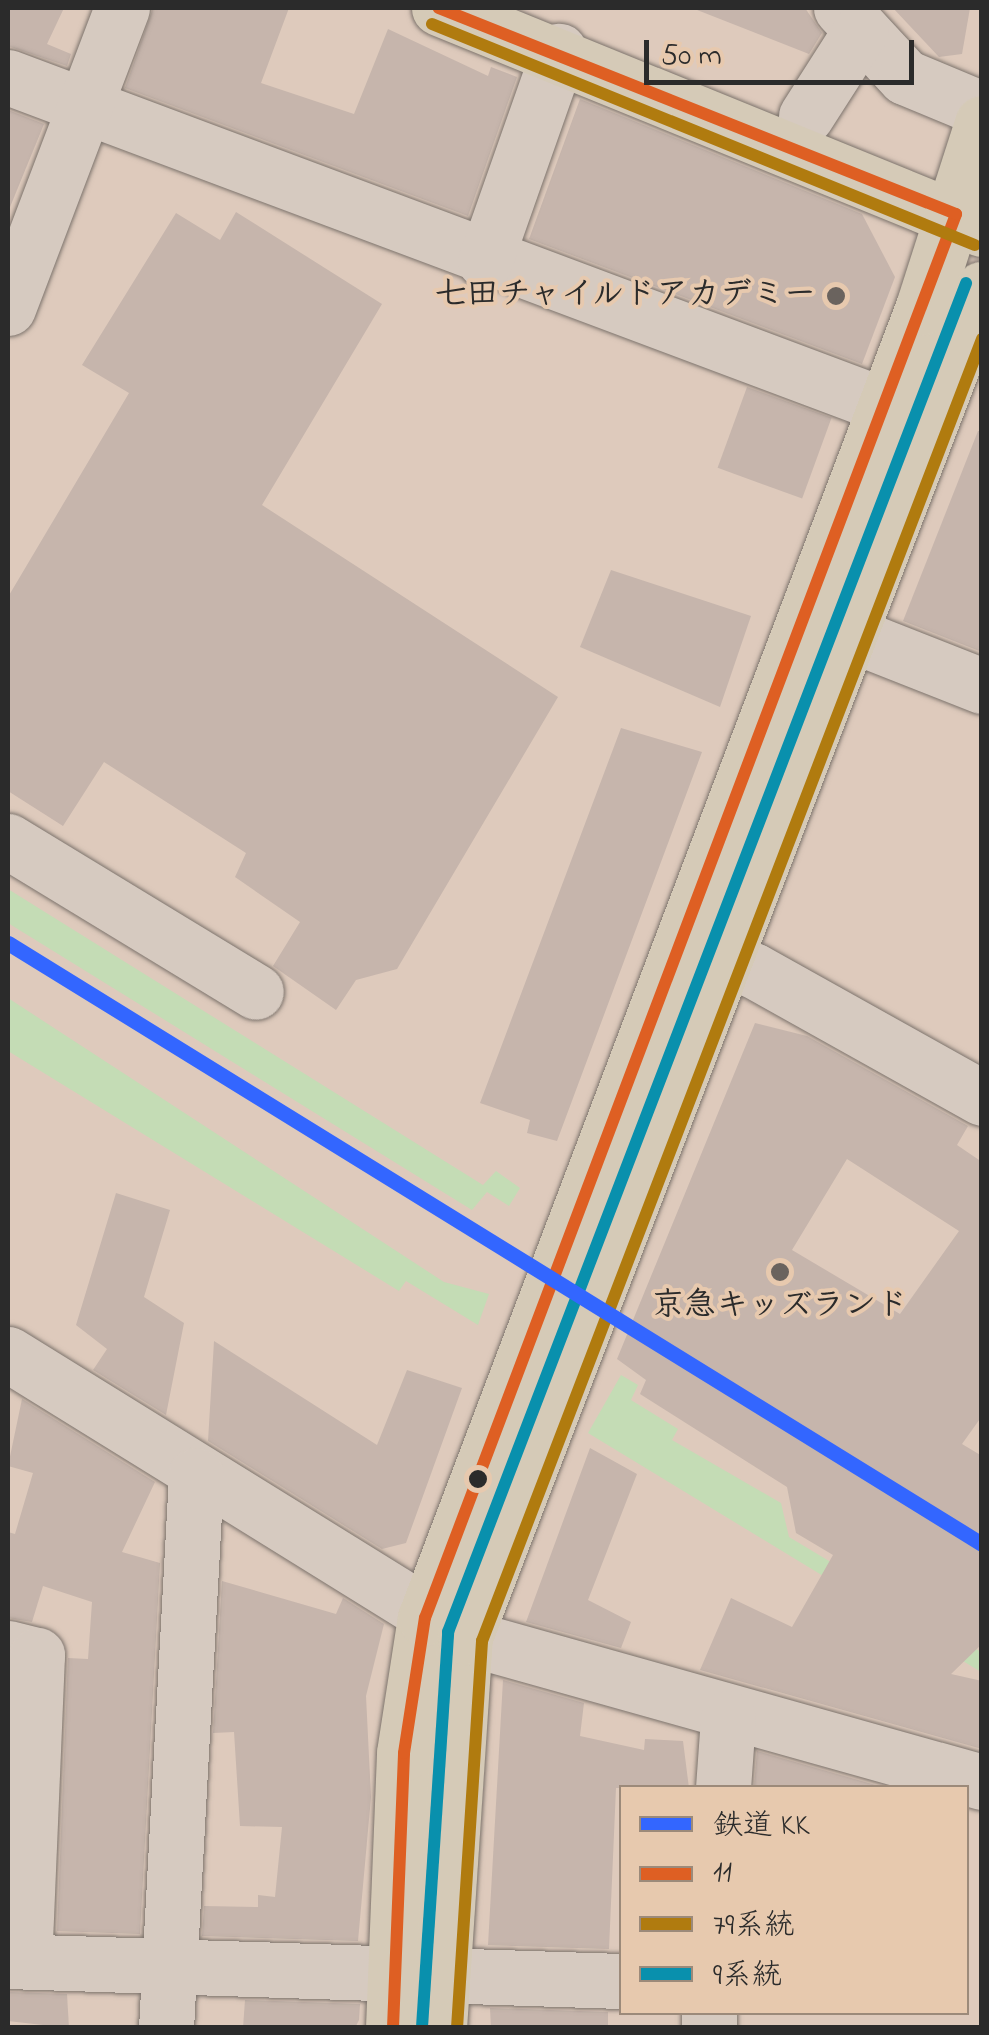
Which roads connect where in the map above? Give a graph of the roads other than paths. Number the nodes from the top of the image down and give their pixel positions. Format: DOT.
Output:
graph roads {
  1 [pos="122,8"];
  2 [pos="440,8"];
  3 [pos="525,8"];
  4 [pos="851,18"];
  5 [pos="558,51"];
  6 [pos="8,77"];
  7 [pos="982,109"];
  8 [pos="84,111"];
  9 [pos="806,116"];
  10 [pos="982,123"];
  11 [pos="972,210"];
  12 [pos="20,234"];
  13 [pos="485,261"];
  14 [pos="982,289"];
  15 [pos="8,308"];
  16 [pos="884,405"];
  17 [pos="850,634"];
  18 [pos="982,686"];
  19 [pos="8,841"];
  20 [pos="723,962"];
  21 [pos="256,992"];
  22 [pos="982,1098"];
  23 [pos="8,1356"];
  24 [pos="196,1475"];
  25 [pos="445,1628"];
  26 [pos="8,1648"];
  27 [pos="728,1718"];
  28 [pos="982,1782"];
  29 [pos="723,1785"];
  30 [pos="16,1961"];
  31 [pos="169,1966"];
  32 [pos="619,1981"];
  33 [pos="425,1992"];
  34 [pos="166,2028"];
  35 [pos="393,2028"];
  1 -- 8 [label="street"];
  2 -- 5 [label="main road"];
  3 -- 9 [label="main road"];
  4 -- 7 [label="street"];
  4 -- 9 [label="street"];
  5 -- 11 [label="main road"];
  5 -- 13 [label="street"];
  6 -- 8 [label="street"];
  8 -- 12 [label="street"];
  8 -- 13 [label="street"];
  9 -- 11 [label="main road"];
  10 -- 11 [label="main road"];
  11 -- 16 [label="main road"];
  12 -- 15 [label="street"];
  13 -- 16 [label="street"];
  14 -- 17 [label="main road"];
  16 -- 25 [label="main road"];
  17 -- 18 [label="street"];
  17 -- 20 [label="main road"];
  19 -- 21 [label="street"];
  20 -- 22 [label="street"];
  20 -- 25 [label="main road"];
  23 -- 24 [label="street"];
  24 -- 25 [label="street"];
  24 -- 31 [label="street"];
  25 -- 27 [label="street"];
  25 -- 33 [label="main road"];
  26 -- 30 [label="street"];
  27 -- 28 [label="street"];
  27 -- 29 [label="street"];
  30 -- 31 [label="street"];
  31 -- 33 [label="street"];
  31 -- 34 [label="street"];
  32 -- 33 [label="street"];
  33 -- 35 [label="main road"];
}
